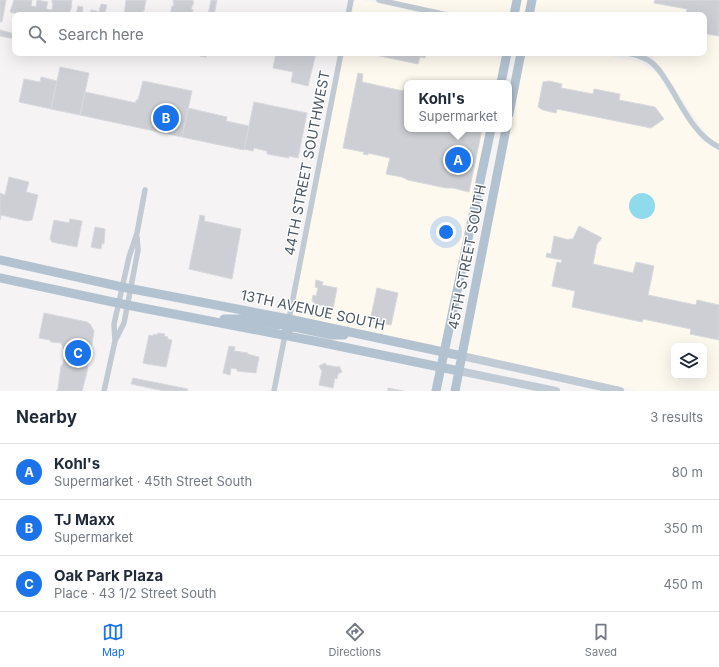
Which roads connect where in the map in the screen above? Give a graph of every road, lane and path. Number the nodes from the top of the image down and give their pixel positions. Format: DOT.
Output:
graph roads {
  1 [pos="351,0"];
  2 [pos="379,0"];
  3 [pos="517,0"];
  4 [pos="532,0"];
  5 [pos="349,12"];
  6 [pos="433,12"];
  7 [pos="515,12"];
  8 [pos="530,12"];
  9 [pos="340,56"];
  10 [pos="506,56"];
  11 [pos="520,56"];
  12 [pos="637,56"];
  13 [pos="502,80"];
  14 [pos="512,99"];
  15 [pos="490,132"];
  16 [pos="492,132"];
  17 [pos="505,132"];
  18 [pos="719,147"];
  19 [pos="145,190"];
  20 [pos="476,202"];
  21 [pos="491,205"];
  22 [pos="0,260"];
  23 [pos="0,278"];
  24 [pos="475,286"];
  25 [pos="126,288"];
  26 [pos="123,305"];
  27 [pos="289,319"];
  28 [pos="207,320"];
  29 [pos="285,335"];
  30 [pos="365,335"];
  31 [pos="115,341"];
  32 [pos="444,352"];
  33 [pos="462,356"];
  34 [pos="441,368"];
  35 [pos="459,371"];
  36 [pos="104,391"];
  37 [pos="274,391"];
  38 [pos="436,391"];
  39 [pos="455,391"];
  40 [pos="556,391"];
  41 [pos="620,391"];
  1 -- 5 [label="street"];
  2 -- 6 [label="street"];
  3 -- 7 [label="main road"];
  4 -- 8 [label="main road"];
  9 -- 27 [label="street, 44TH STREET SOUTHWEST"];
  10 -- 13 [label="main road"];
  11 -- 14 [label="main road"];
  12 -- 18 [label="street"];
  15 -- 20 [label="main road, 45TH STREET SOUTH"];
  16 -- 21 [label="main road"];
  17 -- 21 [label="main road, 45TH STREET SOUTH"];
  19 -- 25 [label="street"];
  20 -- 24 [label="main road"];
  20 -- 32 [label="main road, 45TH STREET SOUTH"];
  21 -- 24 [label="main road, 45TH STREET SOUTH"];
  22 -- 25 [label="main road, 13TH AVENUE SOUTH"];
  23 -- 26 [label="main road"];
  24 -- 33 [label="main road, 45TH STREET SOUTH"];
  25 -- 26 [label="street"];
  25 -- 26 [label="street"];
  25 -- 27 [label="main road, 13TH AVENUE SOUTH"];
  26 -- 28 [label="main road"];
  26 -- 31 [label="street"];
  26 -- 31 [label="street"];
  27 -- 28 [label="main road"];
  27 -- 30 [label="main road, 13TH AVENUE SOUTH"];
  28 -- 29 [label="main road"];
  29 -- 30 [label="main road"];
  29 -- 34 [label="main road"];
  29 -- 37 [label="street"];
  30 -- 32 [label="main road, 13TH AVENUE SOUTH"];
  31 -- 36 [label="street"];
  32 -- 33 [label="main road, 13TH AVENUE SOUTH"];
  32 -- 34 [label="main road, 45TH STREET SOUTH"];
  33 -- 35 [label="main road, 45TH STREET SOUTH"];
  33 -- 41 [label="main road, 13TH AVENUE SOUTH"];
  34 -- 35 [label="main road"];
  34 -- 38 [label="main road, 45TH STREET SOUTH"];
  35 -- 39 [label="main road, 45TH STREET SOUTH"];
  35 -- 40 [label="main road"];
}
